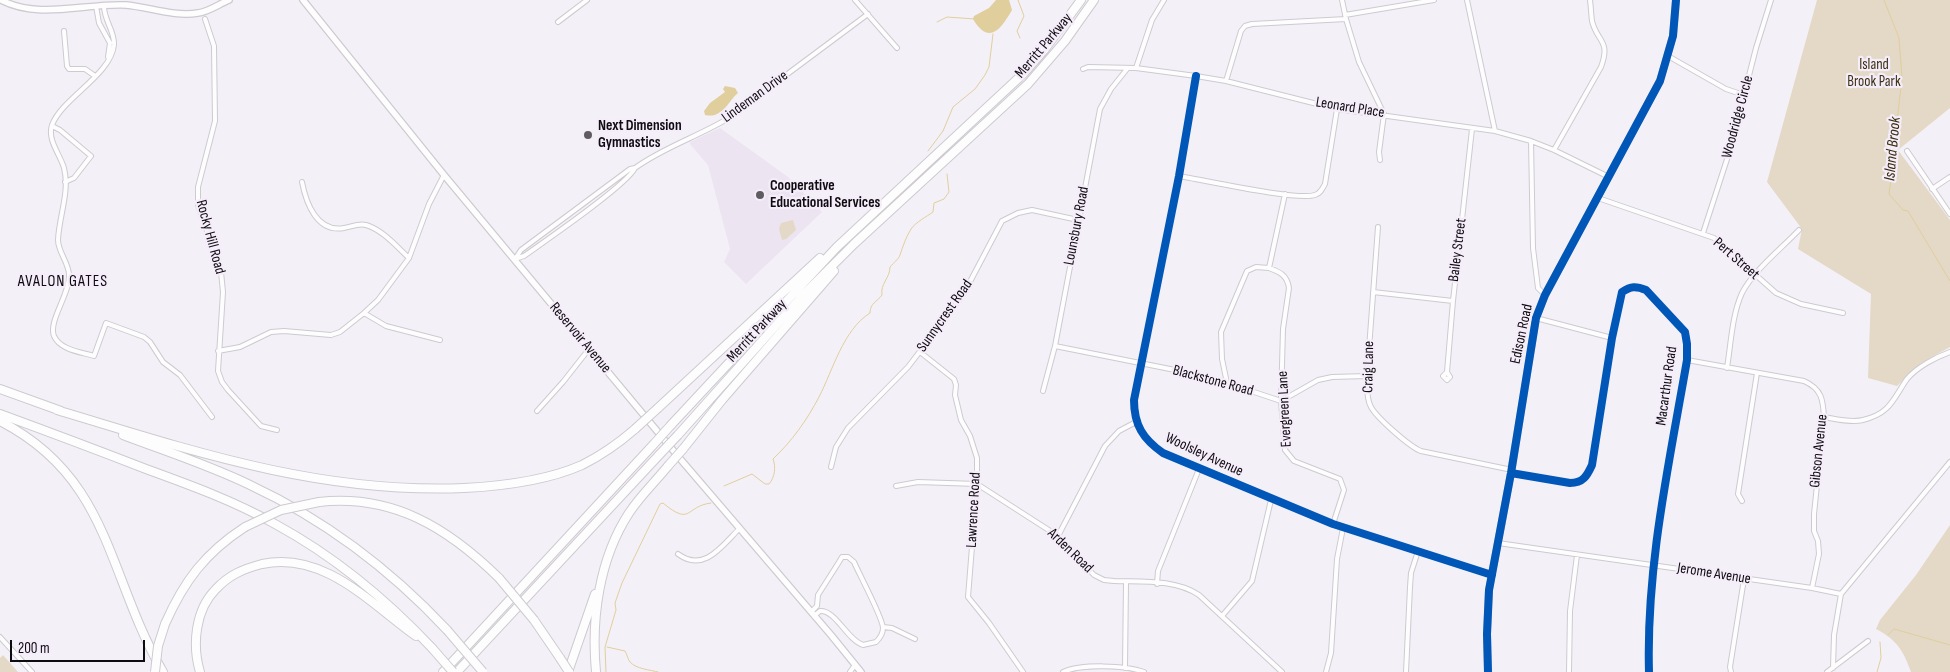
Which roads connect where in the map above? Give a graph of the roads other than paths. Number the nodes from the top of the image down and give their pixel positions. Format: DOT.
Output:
graph roads {
  1 [pos="1,0"];
  2 [pos="229,0"];
  3 [pos="303,0"];
  4 [pos="587,0"];
  5 [pos="854,0"];
  6 [pos="1081,0"];
  7 [pos="1094,0"];
  8 [pos="1164,0"];
  9 [pos="1342,0"];
  10 [pos="1434,0"];
  11 [pos="1467,0"];
  12 [pos="1590,0"];
  13 [pos="1676,0"];
  14 [pos="1771,0"];
  15 [pos="95,4"];
  16 [pos="104,6"];
  17 [pos="868,14"];
  18 [pos="1345,17"];
  19 [pos="205,18"];
  20 [pos="558,22"];
  21 [pos="64,32"];
  22 [pos="897,48"];
  23 [pos="1668,56"];
  24 [pos="1136,68"];
  25 [pos="1083,69"];
  26 [pos="1127,69"];
  27 [pos="99,71"];
  28 [pos="94,76"];
  29 [pos="1196,76"];
  30 [pos="1226,81"];
  31 [pos="1744,96"];
  32 [pos="1337,109"];
  33 [pos="1384,114"];
  34 [pos="52,126"];
  35 [pos="1472,129"];
  36 [pos="1495,131"];
  37 [pos="1531,141"];
  38 [pos="1554,150"];
  39 [pos="1907,151"];
  40 [pos="1380,160"];
  41 [pos="635,168"];
  42 [pos="622,174"];
  43 [pos="444,175"];
  44 [pos="1179,176"];
  45 [pos="1950,177"];
  46 [pos="1609,178"];
  47 [pos="626,179"];
  48 [pos="65,182"];
  49 [pos="302,182"];
  50 [pos="1932,190"];
  51 [pos="1285,194"];
  52 [pos="591,197"];
  53 [pos="1598,198"];
  54 [pos="596,203"];
  55 [pos="580,205"];
  56 [pos="585,211"];
  57 [pos="1950,214"];
  58 [pos="1078,220"];
  59 [pos="862,223"];
  60 [pos="875,226"];
  61 [pos="1378,227"];
  62 [pos="1799,230"];
  63 [pos="1703,233"];
  64 [pos="409,258"];
  65 [pos="514,259"];
  66 [pos="1269,268"];
  67 [pos="1754,275"];
  68 [pos="1373,292"];
  69 [pos="1544,295"];
  70 [pos="1453,301"];
  71 [pos="364,313"];
  72 [pos="1843,313"];
  73 [pos="1536,318"];
  74 [pos="1612,338"];
  75 [pos="440,340"];
  76 [pos="1055,346"];
  77 [pos="589,349"];
  78 [pos="218,351"];
  79 [pos="920,352"];
  80 [pos="1950,352"];
  81 [pos="1687,360"];
  82 [pos="1141,363"];
  83 [pos="1727,368"];
  84 [pos="1447,372"];
  85 [pos="1757,373"];
  86 [pos="1366,376"];
  87 [pos="1227,383"];
  88 [pos="0,389"];
  89 [pos="1044,391"];
  90 [pos="1281,401"];
  91 [pos="57,410"];
  92 [pos="537,411"];
  93 [pos="0,414"];
  94 [pos="212,417"];
  95 [pos="1824,418"];
  96 [pos="0,421"];
  97 [pos="1136,422"];
  98 [pos="277,430"];
  99 [pos="1950,462"];
  100 [pos="831,467"];
  101 [pos="1199,469"];
  102 [pos="1512,472"];
  103 [pos="977,484"];
  104 [pos="896,486"];
  105 [pos="1271,500"];
  106 [pos="1742,501"];
  107 [pos="1333,524"];
  108 [pos="1344,528"];
  109 [pos="739,529"];
  110 [pos="1058,536"];
  111 [pos="1498,543"];
  112 [pos="1418,551"];
  113 [pos="609,552"];
  114 [pos="678,554"];
  115 [pos="1576,555"];
  116 [pos="1653,565"];
  117 [pos="1492,575"];
  118 [pos="1744,579"];
  119 [pos="1126,582"];
  120 [pos="1157,584"];
  121 [pos="1812,588"];
  122 [pos="1841,594"];
  123 [pos="812,614"];
  124 [pos="1222,616"];
  125 [pos="883,627"];
  126 [pos="0,637"];
  127 [pos="915,639"];
  128 [pos="1868,641"];
  129 [pos="432,648"];
  130 [pos="856,665"];
  131 [pos="1125,668"];
  132 [pos="1833,668"];
  133 [pos="32,672"];
  134 [pos="155,672"];
  135 [pos="163,672"];
  136 [pos="200,672"];
  137 [pos="443,672"];
  138 [pos="453,672"];
  139 [pos="457,672"];
  140 [pos="483,672"];
  141 [pos="568,672"];
  142 [pos="596,672"];
  143 [pos="850,672"];
  144 [pos="860,672"];
  145 [pos="1023,672"];
  146 [pos="1063,672"];
  147 [pos="1144,672"];
  148 [pos="1282,672"];
  149 [pos="1326,672"];
  150 [pos="1406,672"];
  151 [pos="1488,672"];
  152 [pos="1568,672"];
  153 [pos="1649,672"];
  154 [pos="1731,672"];
  155 [pos="1827,672"];
  1 -- 15 [label="main road"];
  2 -- 16 [label="main road"];
  3 -- 43 [label="main road, Reservoir Avenue"];
  4 -- 20 [label="street"];
  5 -- 17 [label="street"];
  6 -- 59 [label="highway, Merritt Parkway"];
  7 -- 60 [label="highway, Merritt Parkway"];
  8 -- 24 [label="street"];
  9 -- 18 [label="street"];
  10 -- 18 [label="street"];
  11 -- 36 [label="street"];
  12 -- 38 [label="street"];
  13 -- 23 [label="street, Edison Road"];
  14 -- 31 [label="street, Woodridge Circle"];
  15 -- 16 [label="main road"];
  15 -- 27 [label="street"];
  16 -- 27 [label="street"];
  17 -- 22 [label="street"];
  17 -- 41 [label="street, Lindeman Drive"];
  18 -- 30 [label="street"];
  18 -- 33 [label="street"];
  19 -- 78 [label="street, Rocky Hill Road"];
  21 -- 28 [label="street"];
  23 -- 31 [label="street"];
  23 -- 46 [label="street, Edison Road"];
  24 -- 26 [label="street, Leonard Place"];
  24 -- 29 [label="street, Leonard Place"];
  25 -- 26 [label="street, Leonard Place"];
  26 -- 58 [label="street, Lounsbury Road"];
  27 -- 28 [label="street"];
  28 -- 34 [label="street"];
  29 -- 30 [label="street, Leonard Place"];
  29 -- 44 [label="street, Woolsley Avenue"];
  30 -- 32 [label="street, Leonard Place"];
  31 -- 63 [label="street, Woodridge Circle"];
  32 -- 33 [label="street, Leonard Place"];
  32 -- 51 [label="street"];
  33 -- 35 [label="street, Leonard Place"];
  33 -- 40 [label="street"];
  34 -- 48 [label="street"];
  34 -- 48 [label="street"];
  35 -- 36 [label="street, Leonard Place"];
  35 -- 70 [label="street, Bailey Street"];
  36 -- 37 [label="street, Leonard Place"];
  37 -- 38 [label="street, Leonard Place"];
  37 -- 69 [label="street"];
  38 -- 46 [label="street, Leonard Place"];
  39 -- 50 [label="street"];
  41 -- 42 [label="street, Lindeman Drive"];
  41 -- 47 [label="street, Lindeman Drive"];
  42 -- 47 [label="street"];
  42 -- 52 [label="street, Lindeman Drive"];
  43 -- 64 [label="street"];
  43 -- 65 [label="main road, Reservoir Avenue"];
  44 -- 51 [label="street"];
  44 -- 82 [label="street, Woolsley Avenue"];
  45 -- 50 [label="street"];
  46 -- 53 [label="street, Edison Road"];
  47 -- 54 [label="street, Lindeman Drive"];
  48 -- 94 [label="street"];
  49 -- 64 [label="street"];
  50 -- 57 [label="street"];
  51 -- 66 [label="street"];
  52 -- 54 [label="street"];
  52 -- 55 [label="street, Lindeman Drive"];
  53 -- 63 [label="street, Pert Street"];
  53 -- 69 [label="street, Edison Road"];
  54 -- 56 [label="street, Lindeman Drive"];
  55 -- 56 [label="street"];
  55 -- 65 [label="street, Lindeman Drive"];
  56 -- 65 [label="street, Lindeman Drive"];
  58 -- 76 [label="street, Lounsbury Road"];
  58 -- 79 [label="street, Sunnycrest Road"];
  59 -- 91 [label="highway, bridge"];
  59 -- 137 [label="highway, Merritt Parkway, bridge"];
  60 -- 113 [label="highway, bridge"];
  60 -- 139 [label="highway, Merritt Parkway, bridge"];
  61 -- 68 [label="street, Craig Lane"];
  62 -- 67 [label="street"];
  63 -- 67 [label="street, Pert Street"];
  64 -- 71 [label="street"];
  65 -- 77 [label="main road, Reservoir Avenue"];
  66 -- 87 [label="street"];
  66 -- 90 [label="street, Evergreen Lane"];
  67 -- 72 [label="street, Pert Street"];
  67 -- 83 [label="street"];
  68 -- 70 [label="street"];
  68 -- 86 [label="street, Craig Lane"];
  69 -- 73 [label="street, Edison Road"];
  70 -- 84 [label="street, Bailey Street"];
  71 -- 75 [label="street"];
  71 -- 78 [label="street"];
  73 -- 74 [label="street"];
  73 -- 102 [label="street, Edison Road"];
  74 -- 81 [label="street, Macarthur Road"];
  74 -- 102 [label="street, Macarthur Road"];
  76 -- 82 [label="street, Blackstone Road"];
  76 -- 89 [label="street, Lounsbury Road"];
  77 -- 92 [label="street"];
  77 -- 109 [label="main road, Reservoir Avenue"];
  78 -- 98 [label="street, Rocky Hill Road"];
  79 -- 100 [label="street, Sunnycrest Road"];
  79 -- 103 [label="street, Lawrence Road"];
  80 -- 95 [label="street"];
  81 -- 83 [label="street, Gibson Avenue"];
  81 -- 116 [label="street, Macarthur Road"];
  82 -- 87 [label="street, Blackstone Road"];
  82 -- 97 [label="street, Woolsley Avenue"];
  83 -- 85 [label="street, Gibson Avenue"];
  85 -- 95 [label="street, Gibson Avenue"];
  85 -- 106 [label="street"];
  86 -- 90 [label="street"];
  86 -- 102 [label="street, Craig Lane"];
  87 -- 90 [label="street, Blackstone Road"];
  88 -- 91 [label="highway"];
  90 -- 107 [label="street, Evergreen Lane"];
  91 -- 140 [label="highway, bridge"];
  93 -- 129 [label="highway"];
  95 -- 121 [label="street, Gibson Avenue"];
  96 -- 135 [label="highway"];
  97 -- 101 [label="street, Woolsley Avenue"];
  97 -- 110 [label="street"];
  99 -- 122 [label="street"];
  101 -- 105 [label="street, Woolsley Avenue"];
  101 -- 120 [label="street"];
  102 -- 111 [label="street, Edison Road"];
  103 -- 104 [label="street"];
  103 -- 110 [label="street, Arden Road"];
  103 -- 145 [label="street, Lawrence Road"];
  105 -- 107 [label="street, Woolsley Avenue"];
  105 -- 124 [label="street"];
  107 -- 108 [label="street, Woolsley Avenue"];
  108 -- 112 [label="street, Woolsley Avenue"];
  108 -- 149 [label="street"];
  109 -- 114 [label="street"];
  109 -- 123 [label="main road, Reservoir Avenue"];
  110 -- 119 [label="street, Arden Road"];
  111 -- 115 [label="street, Jerome Avenue"];
  111 -- 117 [label="street, Edison Road"];
  112 -- 117 [label="street, Woolsley Avenue"];
  112 -- 150 [label="street"];
  113 -- 141 [label="highway"];
  113 -- 142 [label="highway"];
  115 -- 116 [label="street, Jerome Avenue"];
  115 -- 152 [label="street"];
  116 -- 118 [label="street, Jerome Avenue"];
  116 -- 153 [label="street, Macarthur Road"];
  117 -- 151 [label="street, Edison Road"];
  118 -- 121 [label="street, Jerome Avenue"];
  118 -- 154 [label="street"];
  119 -- 120 [label="street, Arden Road"];
  119 -- 131 [label="street"];
  120 -- 124 [label="street, Arden Road"];
  121 -- 122 [label="street, Jerome Avenue"];
  122 -- 132 [label="street"];
  123 -- 125 [label="street"];
  123 -- 125 [label="street"];
  123 -- 130 [label="main road, Reservoir Avenue"];
  124 -- 148 [label="street, Arden Road"];
  125 -- 127 [label="street"];
  126 -- 133 [label="street"];
  128 -- 132 [label="street"];
  129 -- 136 [label="highway"];
  129 -- 138 [label="highway, bridge"];
  130 -- 143 [label="street"];
  130 -- 144 [label="main road, Reservoir Avenue"];
  131 -- 146 [label="street"];
  131 -- 147 [label="street"];
  132 -- 155 [label="street"];
  134 -- 141 [label="highway, bridge"];
}
